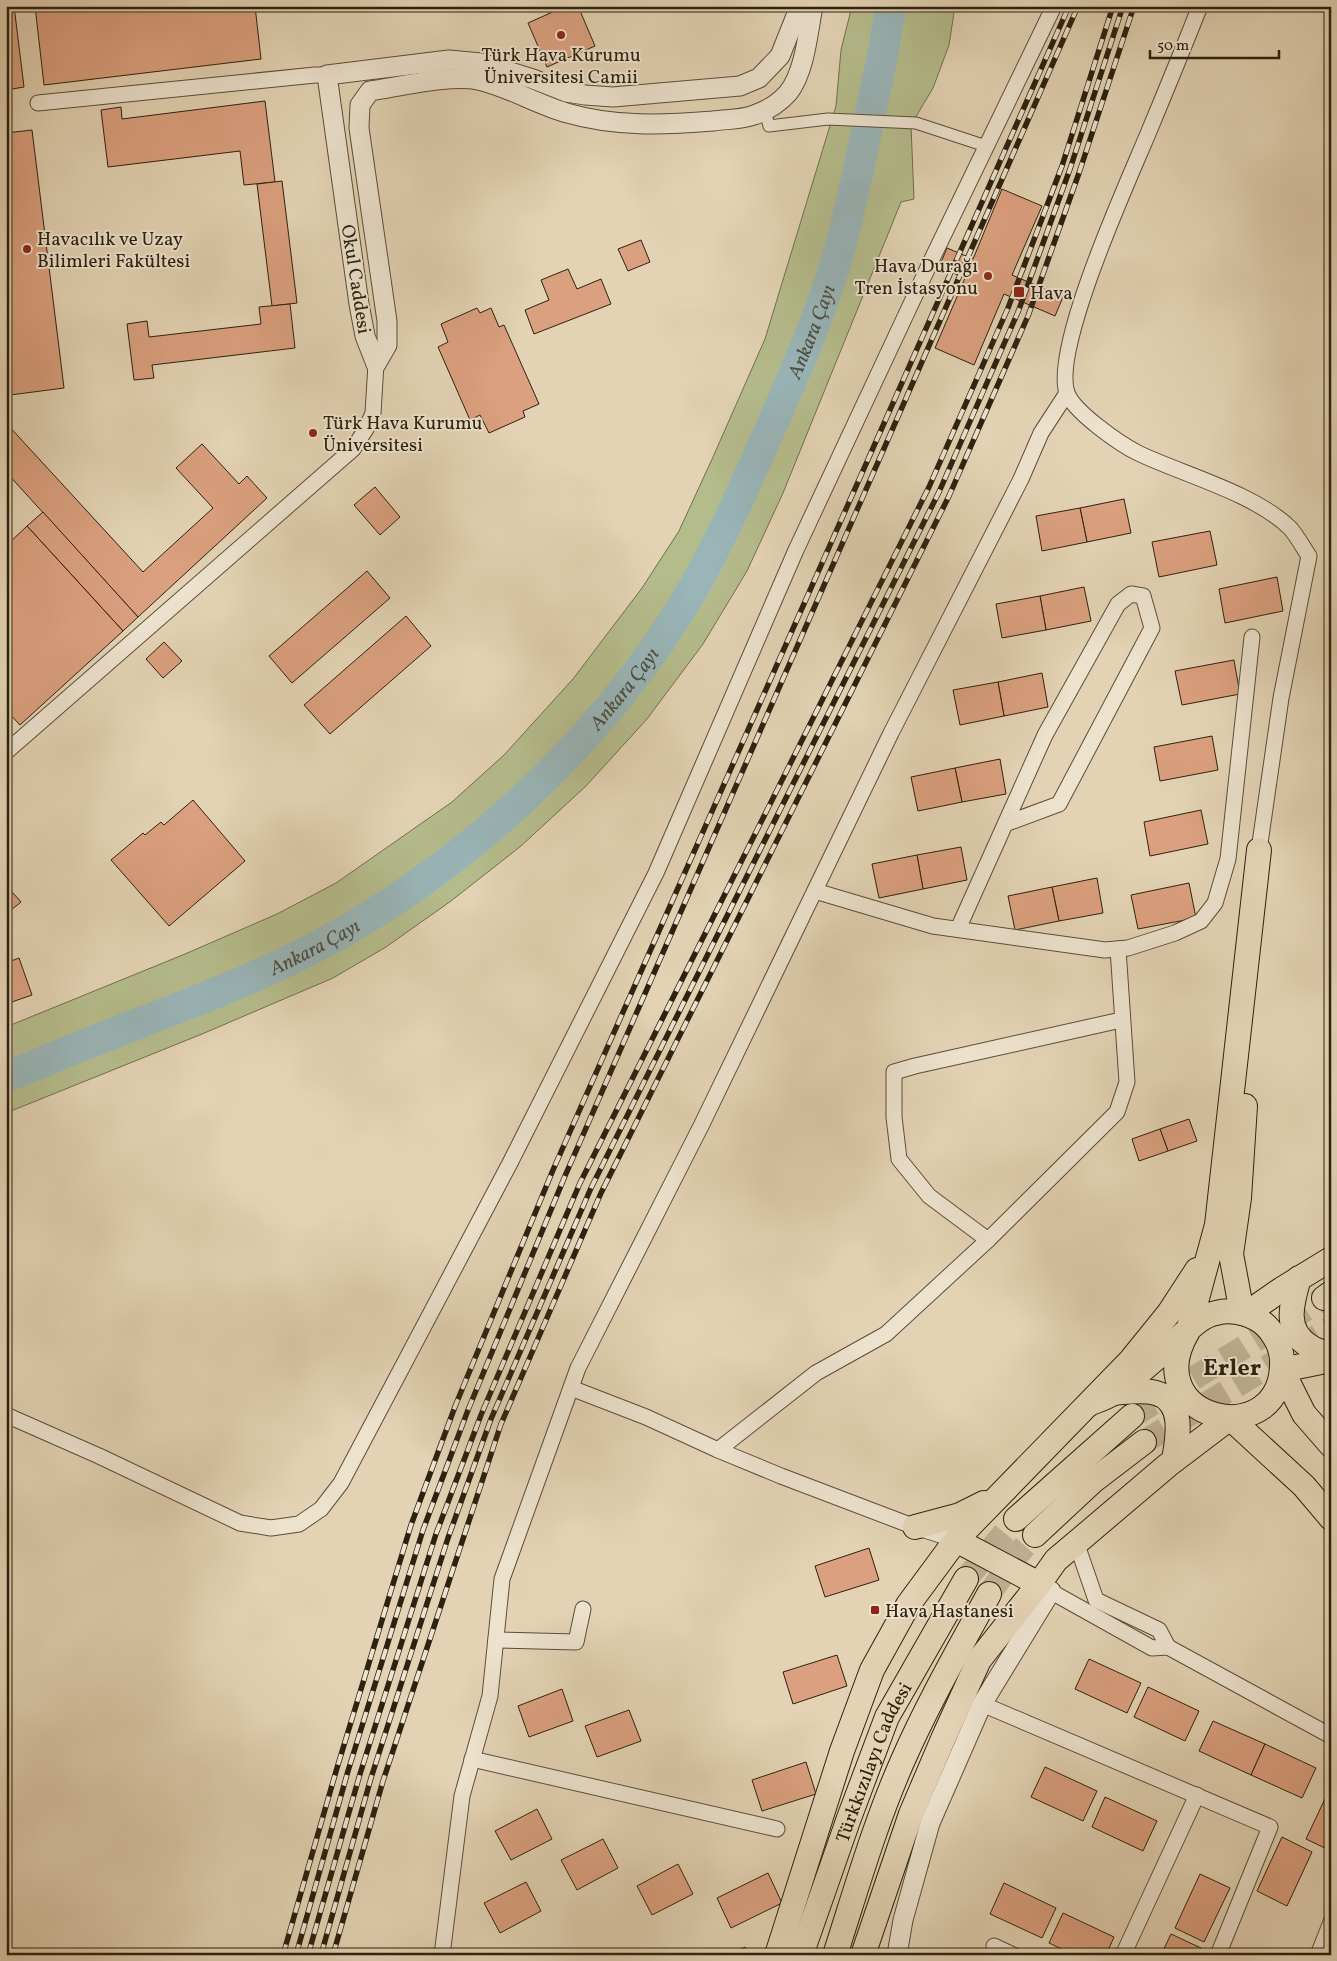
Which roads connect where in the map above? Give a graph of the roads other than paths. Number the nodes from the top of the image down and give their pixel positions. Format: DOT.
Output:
graph roads {
  1 [pos="800,6"];
  2 [pos="813,6"];
  3 [pos="1054,6"];
  4 [pos="1200,6"];
  5 [pos="327,75"];
  6 [pos="704,90"];
  7 [pos="651,94"];
  8 [pos="38,103"];
  9 [pos="765,111"];
  10 [pos="690,122"];
  11 [pos="650,124"];
  12 [pos="986,146"];
  13 [pos="376,364"];
  14 [pos="1067,393"];
  15 [pos="1252,637"];
  16 [pos="6,752"];
  17 [pos="1005,824"];
  18 [pos="1259,850"];
  19 [pos="815,890"];
  20 [pos="958,929"];
  21 [pos="1118,949"];
  22 [pos="1121,1020"];
  23 [pos="1217,1225"];
  24 [pos="988,1240"];
  25 [pos="1331,1260"];
  26 [pos="1291,1284"];
  27 [pos="1244,1313"];
  28 [pos="1188,1330"];
  29 [pos="1331,1353"];
  30 [pos="1331,1357"];
  31 [pos="1282,1370"];
  32 [pos="571,1388"];
  33 [pos="1113,1393"];
  34 [pos="1091,1404"];
  35 [pos="6,1415"];
  36 [pos="1132,1416"];
  37 [pos="1230,1418"];
  38 [pos="1144,1442"];
  39 [pos="1331,1445"];
  40 [pos="718,1450"];
  41 [pos="1174,1460"];
  42 [pos="998,1495"];
  43 [pos="1331,1518"];
  44 [pos="1016,1519"];
  45 [pos="915,1527"];
  46 [pos="1035,1535"];
  47 [pos="956,1540"];
  48 [pos="1076,1542"];
  49 [pos="966,1579"];
  50 [pos="1045,1587"];
  51 [pos="989,1594"];
  52 [pos="583,1609"];
  53 [pos="496,1640"];
  54 [pos="1168,1647"];
  55 [pos="982,1704"];
  56 [pos="1331,1736"];
  57 [pos="472,1759"];
  58 [pos="1197,1795"];
  59 [pos="777,1829"];
  60 [pos="1331,1922"];
  61 [pos="994,1946"];
  62 [pos="442,1955"];
  63 [pos="776,1955"];
  64 [pos="802,1955"];
  65 [pos="835,1955"];
  66 [pos="863,1955"];
  67 [pos="897,1955"];
  68 [pos="1013,1955"];
  69 [pos="1123,1955"];
  70 [pos="1218,1955"];
  71 [pos="1318,1955"];
  1 -- 6 [label="street"];
  2 -- 9 [label="street, Okul Caddesi"];
  3 -- 12 [label="street"];
  4 -- 14 [label="street"];
  5 -- 7 [label="street"];
  5 -- 8 [label="street"];
  5 -- 13 [label="street, Okul Caddesi"];
  6 -- 7 [label="street"];
  6 -- 10 [label="street"];
  7 -- 11 [label="street"];
  9 -- 10 [label="street, Okul Caddesi"];
  9 -- 12 [label="street"];
  10 -- 11 [label="street, Okul Caddesi"];
  11 -- 13 [label="street, Okul Caddesi"];
  12 -- 35 [label="street"];
  13 -- 16 [label="street"];
  14 -- 18 [label="street"];
  14 -- 19 [label="street"];
  15 -- 21 [label="street"];
  17 -- 17 [label="street"];
  17 -- 20 [label="street"];
  18 -- 23 [label="main road"];
  18 -- 27 [label="main road"];
  19 -- 20 [label="street"];
  19 -- 32 [label="street"];
  20 -- 21 [label="street"];
  21 -- 22 [label="street"];
  22 -- 24 [label="street"];
  22 -- 24 [label="street"];
  23 -- 28 [label="main road"];
  23 -- 34 [label="main road"];
  24 -- 40 [label="street"];
  25 -- 26 [label="main road"];
  26 -- 27 [label="main road"];
  26 -- 29 [label="main road"];
  27 -- 28 [label="main road"];
  27 -- 31 [label="main road"];
  28 -- 33 [label="main road"];
  28 -- 37 [label="main road"];
  30 -- 31 [label="main road"];
  31 -- 37 [label="main road"];
  31 -- 39 [label="main road"];
  32 -- 40 [label="street"];
  32 -- 53 [label="street"];
  33 -- 34 [label="main road"];
  33 -- 41 [label="main road"];
  34 -- 42 [label="main road"];
  36 -- 44 [label="main road"];
  37 -- 41 [label="main road"];
  37 -- 43 [label="main road"];
  38 -- 46 [label="main road"];
  40 -- 45 [label="street"];
  41 -- 48 [label="main road"];
  42 -- 45 [label="main road"];
  42 -- 47 [label="main road"];
  45 -- 47 [label="street"];
  47 -- 50 [label="main road"];
  47 -- 63 [label="main road"];
  48 -- 50 [label="main road"];
  48 -- 54 [label="street"];
  49 -- 64 [label="main road, Türkkızılayı Caddesi"];
  50 -- 54 [label="street"];
  50 -- 55 [label="street"];
  50 -- 66 [label="main road"];
  51 -- 65 [label="main road, Türkkızılayı Caddesi"];
  52 -- 53 [label="street"];
  53 -- 57 [label="street"];
  54 -- 56 [label="street"];
  55 -- 58 [label="street"];
  55 -- 67 [label="street"];
  57 -- 59 [label="street"];
  57 -- 62 [label="street"];
  58 -- 69 [label="street"];
  58 -- 70 [label="street"];
  60 -- 71 [label="street"];
  61 -- 68 [label="street"];
}
